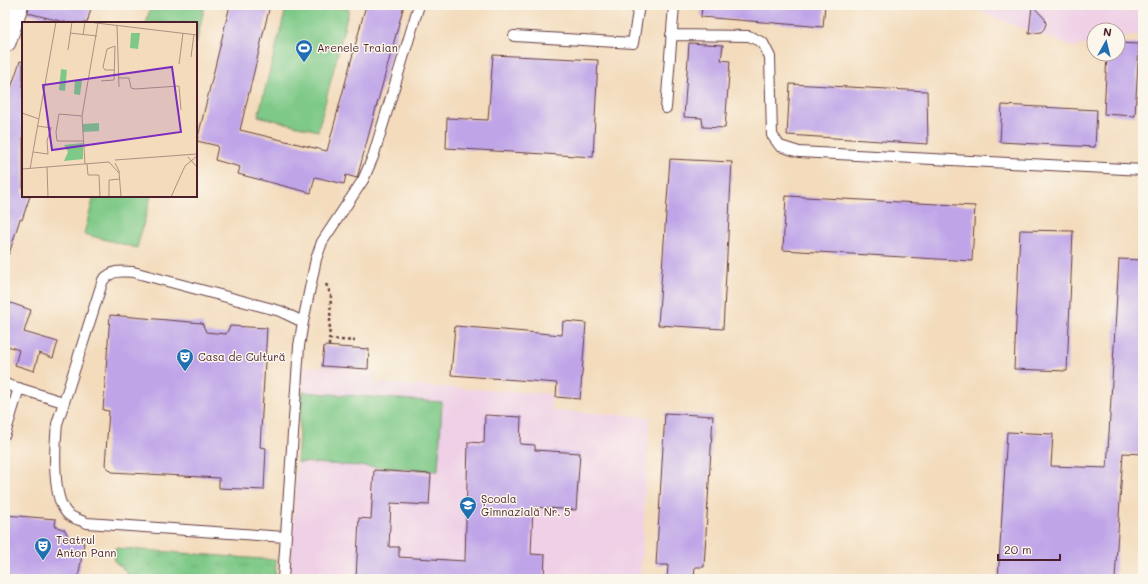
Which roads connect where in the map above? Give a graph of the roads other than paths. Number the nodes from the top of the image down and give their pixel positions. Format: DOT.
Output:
graph roads {
  1 [pos="17,5"];
  2 [pos="419,5"];
  3 [pos="638,5"];
  4 [pos="674,5"];
  5 [pos="671,35"];
  6 [pos="514,36"];
  7 [pos="5,41"];
  8 [pos="666,108"];
  9 [pos="1143,170"];
  10 [pos="303,322"];
  11 [pos="5,384"];
  12 [pos="20,388"];
  13 [pos="63,402"];
  14 [pos="5,434"];
  15 [pos="286,537"];
  16 [pos="283,579"];
  1 -- 7 [label="street"];
  2 -- 10 [label="lane"];
  3 -- 6 [label="lane"];
  4 -- 5 [label="lane"];
  5 -- 8 [label="lane"];
  5 -- 9 [label="lane"];
  10 -- 13 [label="lane"];
  10 -- 15 [label="lane"];
  11 -- 12 [label="lane"];
  12 -- 13 [label="lane"];
  12 -- 14 [label="lane"];
  13 -- 15 [label="lane"];
  15 -- 16 [label="lane"];
}
